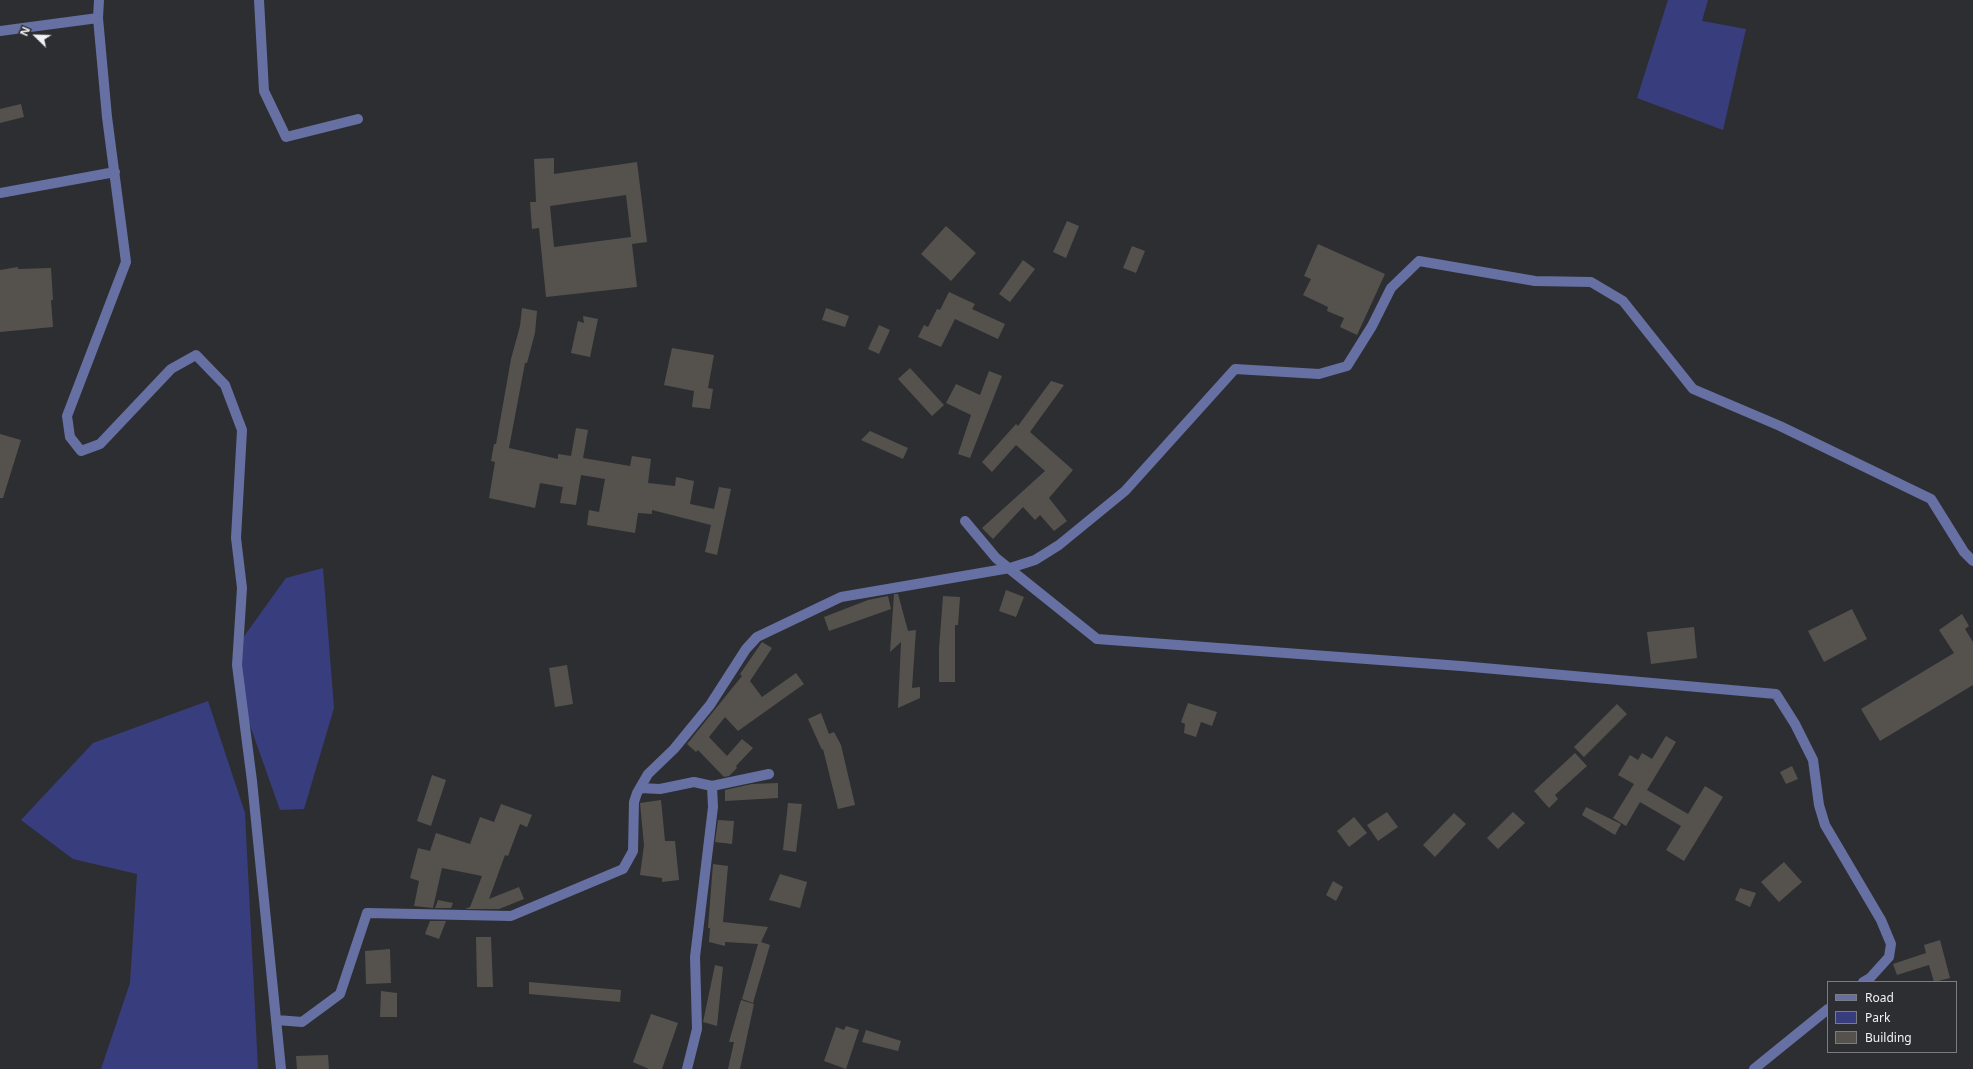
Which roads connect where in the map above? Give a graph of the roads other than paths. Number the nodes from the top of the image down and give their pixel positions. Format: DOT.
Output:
graph roads {
  1 [pos="99,0"];
  2 [pos="259,0"];
  3 [pos="98,18"];
  4 [pos="0,31"];
  5 [pos="358,119"];
  6 [pos="114,172"];
  7 [pos="0,193"];
  8 [pos="965,520"];
  9 [pos="1973,561"];
  10 [pos="1010,568"];
  11 [pos="769,774"];
  12 [pos="712,786"];
  13 [pos="640,788"];
  14 [pos="1865,981"];
  15 [pos="1827,1010"];
  16 [pos="277,1020"];
  17 [pos="281,1069"];
  18 [pos="687,1069"];
  19 [pos="1754,1069"];
  1 -- 3 [label="street"];
  2 -- 5 [label="street"];
  3 -- 4 [label="street"];
  3 -- 6 [label="street"];
  6 -- 7 [label="street"];
  6 -- 16 [label="street"];
  8 -- 10 [label="street"];
  9 -- 10 [label="street"];
  10 -- 13 [label="street"];
  10 -- 14 [label="street"];
  11 -- 12 [label="street"];
  12 -- 13 [label="street"];
  12 -- 18 [label="street"];
  13 -- 16 [label="street"];
  15 -- 19 [label="street"];
  16 -- 17 [label="street"];
}
